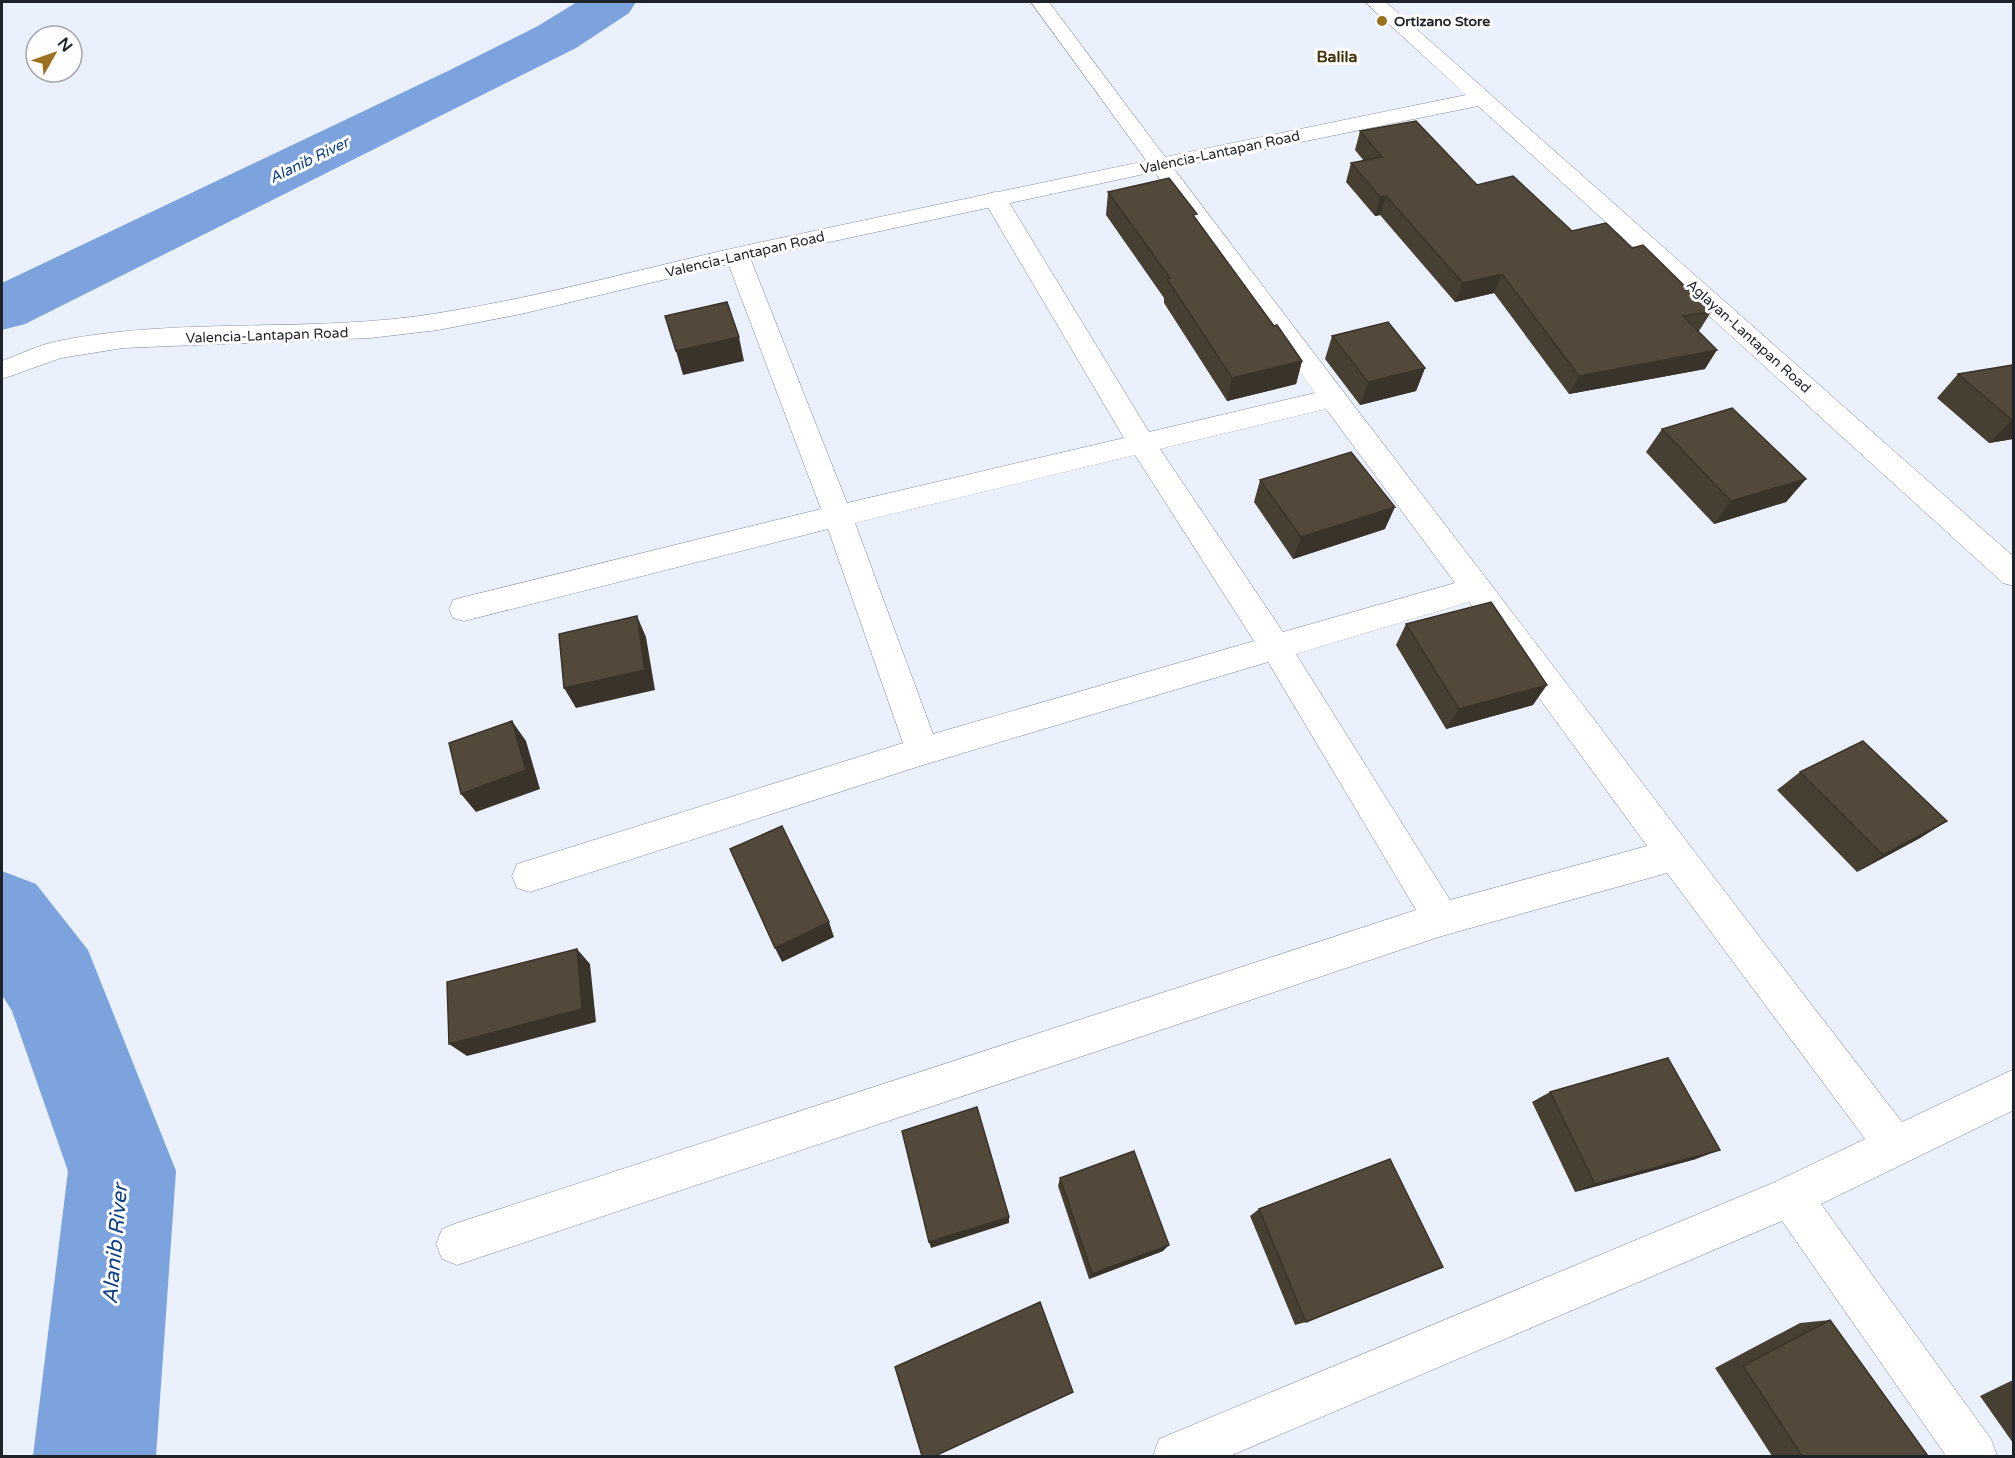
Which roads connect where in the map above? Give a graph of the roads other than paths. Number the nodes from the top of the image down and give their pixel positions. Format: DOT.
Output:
graph roads {
  1 [pos="1040,2"];
  2 [pos="1375,2"];
  3 [pos="1485,98"];
  4 [pos="1158,164"];
  5 [pos="995,199"];
  6 [pos="737,255"];
  7 [pos="2,369"];
  8 [pos="1333,398"];
  9 [pos="1142,444"];
  10 [pos="838,516"];
  11 [pos="2013,575"];
  12 [pos="1477,588"];
  13 [pos="464,609"];
  14 [pos="1276,648"];
  15 [pos="922,751"];
  16 [pos="1674,855"];
  17 [pos="530,876"];
  18 [pos="1442,919"];
  19 [pos="2013,1089"];
  20 [pos="1895,1146"];
  21 [pos="1790,1197"];
  22 [pos="457,1244"];
  23 [pos="1176,1456"];
  24 [pos="1974,1456"];
  1 -- 4 [label="street"];
  2 -- 3 [label="street, Aglayan-Lantapan Road"];
  3 -- 4 [label="street, Valencia-Lantapan Road"];
  3 -- 11 [label="street, Aglayan-Lantapan Road"];
  4 -- 5 [label="street, Valencia-Lantapan Road"];
  4 -- 8 [label="street"];
  5 -- 6 [label="street, Valencia-Lantapan Road"];
  5 -- 9 [label="street"];
  6 -- 7 [label="street, Valencia-Lantapan Road"];
  6 -- 10 [label="street"];
  8 -- 9 [label="street"];
  8 -- 12 [label="street"];
  9 -- 10 [label="street"];
  9 -- 14 [label="street"];
  10 -- 13 [label="street"];
  10 -- 15 [label="street"];
  12 -- 14 [label="street"];
  12 -- 16 [label="street"];
  14 -- 15 [label="street"];
  14 -- 18 [label="street"];
  15 -- 17 [label="street"];
  16 -- 18 [label="street"];
  16 -- 20 [label="street"];
  18 -- 22 [label="street"];
  19 -- 20 [label="street"];
  20 -- 21 [label="street"];
  21 -- 23 [label="street"];
  21 -- 24 [label="street"];
}
